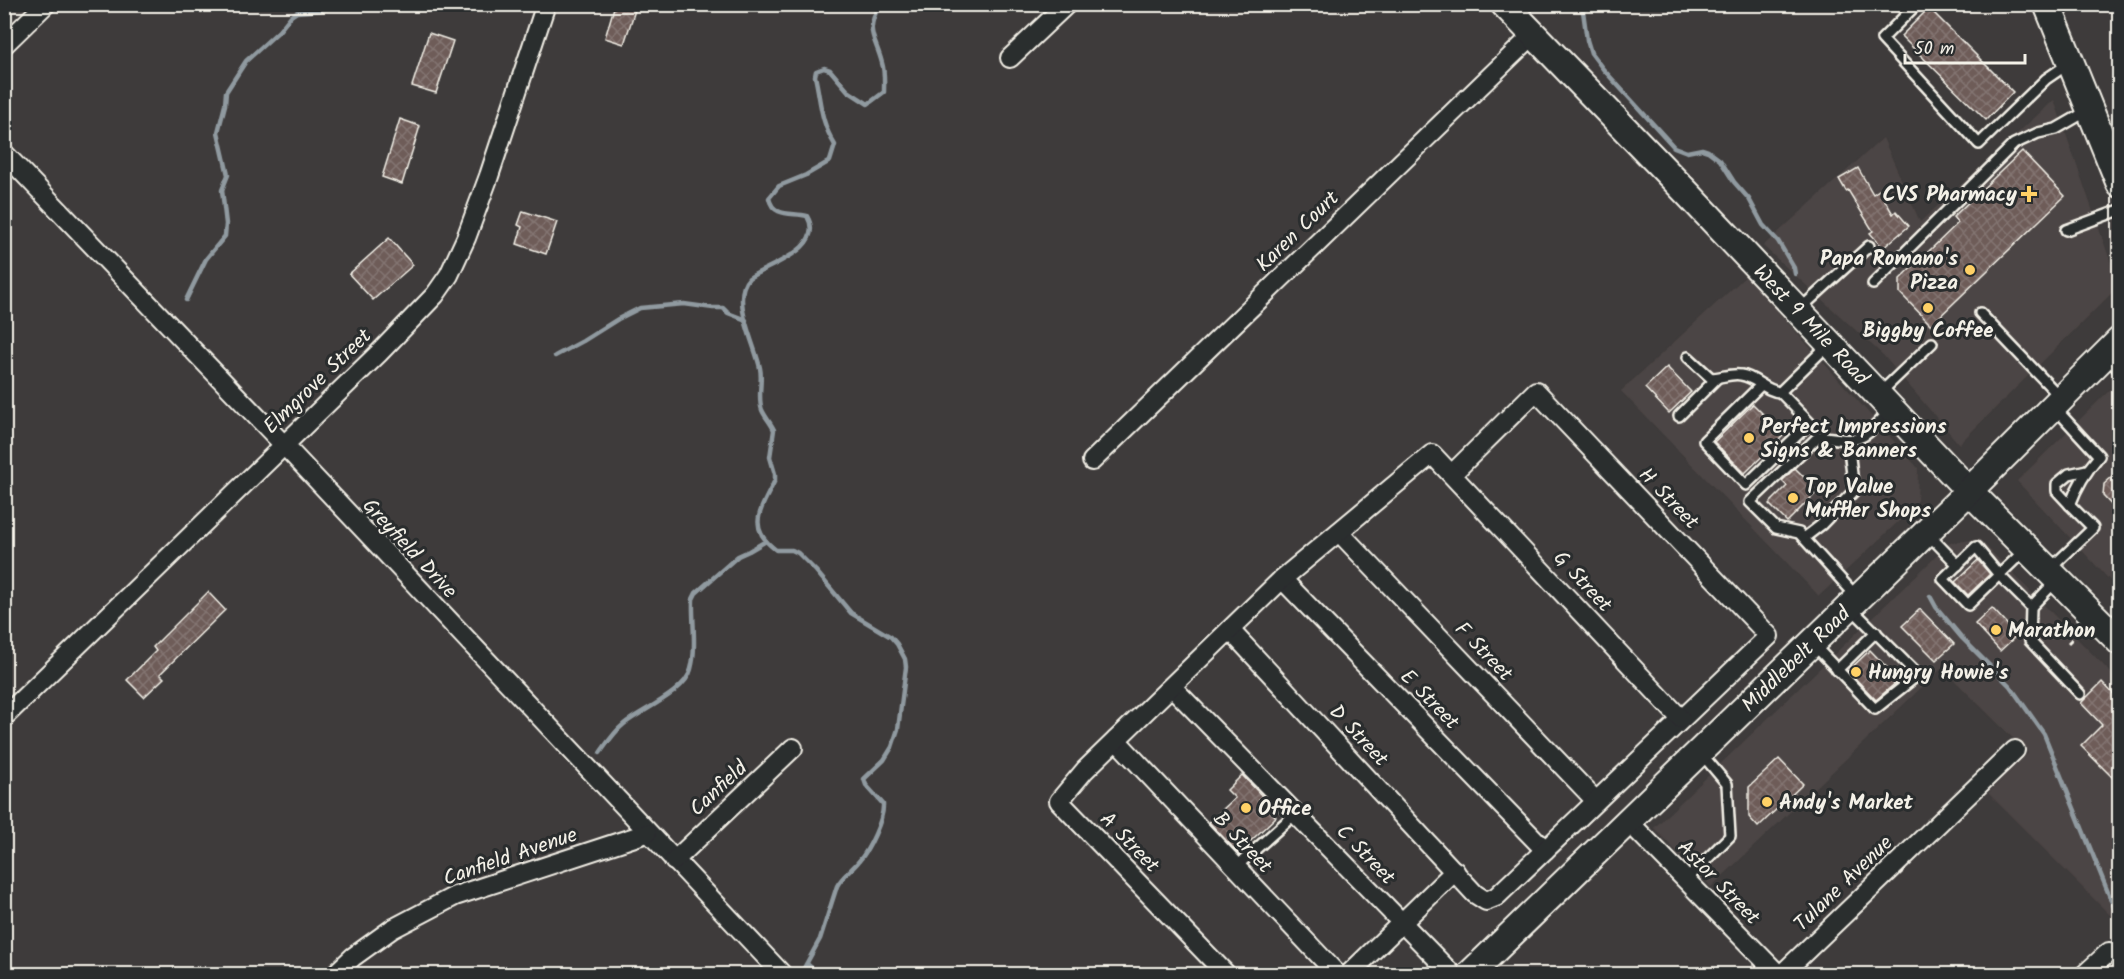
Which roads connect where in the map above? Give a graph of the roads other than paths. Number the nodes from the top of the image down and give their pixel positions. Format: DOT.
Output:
graph roads {
  1 [pos="46,4"];
  2 [pos="546,4"];
  3 [pos="1067,4"];
  4 [pos="1504,4"];
  5 [pos="1917,4"];
  6 [pos="2047,4"];
  7 [pos="1533,35"];
  8 [pos="4,45"];
  9 [pos="1010,58"];
  10 [pos="2070,63"];
  11 [pos="2089,110"];
  12 [pos="4,153"];
  13 [pos="2118,176"];
  14 [pos="2120,210"];
  15 [pos="2066,230"];
  16 [pos="1869,246"];
  17 [pos="1873,284"];
  18 [pos="1799,311"];
  19 [pos="1980,313"];
  20 [pos="1932,343"];
  21 [pos="1830,344"];
  22 [pos="2115,356"];
  23 [pos="1688,357"];
  24 [pos="1717,378"];
  25 [pos="1761,385"];
  26 [pos="1780,392"];
  27 [pos="1885,402"];
  28 [pos="2058,403"];
  29 [pos="1679,416"];
  30 [pos="1848,441"];
  31 [pos="283,444"];
  32 [pos="1092,461"];
  33 [pos="2087,470"];
  34 [pos="1452,474"];
  35 [pos="1969,491"];
  36 [pos="2070,505"];
  37 [pos="1339,532"];
  38 [pos="1926,532"];
  39 [pos="1804,538"];
  40 [pos="2026,549"];
  41 [pos="1958,565"];
  42 [pos="1999,575"];
  43 [pos="2053,575"];
  44 [pos="1282,579"];
  45 [pos="1853,602"];
  46 [pos="2031,607"];
  47 [pos="1230,630"];
  48 [pos="1876,632"];
  49 [pos="2120,642"];
  50 [pos="1811,643"];
  51 [pos="1837,670"];
  52 [pos="1172,687"];
  53 [pos="2080,694"];
  54 [pos="4,717"];
  55 [pos="1681,719"];
  56 [pos="1116,740"];
  57 [pos="793,748"];
  58 [pos="2015,750"];
  59 [pos="1699,751"];
  60 [pos="1596,801"];
  61 [pos="1295,814"];
  62 [pos="1628,821"];
  63 [pos="647,833"];
  64 [pos="1545,850"];
  65 [pos="674,861"];
  66 [pos="1236,867"];
  67 [pos="1455,871"];
  68 [pos="1686,880"];
  69 [pos="1401,924"];
  70 [pos="2109,952"];
  71 [pos="335,975"];
  72 [pos="782,975"];
  73 [pos="1226,975"];
  74 [pos="1337,975"];
  75 [pos="1348,975"];
  76 [pos="1452,975"];
  77 [pos="1470,975"];
  78 [pos="1780,975"];
  79 [pos="2085,975"];
  1 -- 8 [label="street"];
  2 -- 31 [label="street, Elmgrove Street"];
  3 -- 9 [label="street"];
  4 -- 7 [label="street, West 9 Mile Road"];
  5 -- 10 [label="lane"];
  6 -- 10 [label="street"];
  7 -- 18 [label="street, West 9 Mile Road"];
  7 -- 32 [label="street, Karen Court"];
  10 -- 11 [label="street"];
  11 -- 13 [label="street"];
  11 -- 17 [label="lane"];
  12 -- 31 [label="street, Greyfield Drive"];
  14 -- 15 [label="lane"];
  16 -- 18 [label="lane"];
  18 -- 21 [label="street, West 9 Mile Road"];
  19 -- 28 [label="lane"];
  20 -- 27 [label="lane"];
  21 -- 26 [label="lane"];
  21 -- 27 [label="street, West 9 Mile Road"];
  22 -- 28 [label="street, Middlebelt Road"];
  23 -- 24 [label="lane"];
  24 -- 25 [label="lane"];
  24 -- 29 [label="lane"];
  25 -- 26 [label="lane"];
  25 -- 26 [label="lane"];
  27 -- 30 [label="lane"];
  27 -- 35 [label="street, West 9 Mile Road"];
  28 -- 33 [label="lane"];
  28 -- 35 [label="street, Middlebelt Road"];
  30 -- 39 [label="lane"];
  30 -- 39 [label="lane"];
  31 -- 54 [label="street, Elmgrove Street"];
  31 -- 63 [label="street, Greyfield Drive"];
  33 -- 36 [label="lane"];
  33 -- 36 [label="lane"];
  34 -- 37 [label="street, G Street"];
  34 -- 55 [label="street, G Street"];
  34 -- 55 [label="street, H Street"];
  35 -- 38 [label="street, Middlebelt Road"];
  35 -- 40 [label="street, West 9 Mile Road"];
  36 -- 43 [label="lane"];
  37 -- 44 [label="street"];
  37 -- 60 [label="street, F Street"];
  38 -- 41 [label="lane"];
  38 -- 45 [label="street, Middlebelt Road"];
  39 -- 45 [label="lane"];
  40 -- 42 [label="lane"];
  40 -- 43 [label="street, West 9 Mile Road"];
  41 -- 42 [label="lane"];
  41 -- 42 [label="lane"];
  42 -- 46 [label="lane"];
  43 -- 46 [label="lane"];
  43 -- 49 [label="street, West 9 Mile Road"];
  44 -- 47 [label="street"];
  44 -- 64 [label="street, E Street"];
  45 -- 48 [label="lane"];
  45 -- 50 [label="street, Middlebelt Road"];
  46 -- 53 [label="lane"];
  47 -- 52 [label="street"];
  47 -- 67 [label="street, D Street"];
  48 -- 51 [label="lane"];
  48 -- 51 [label="lane"];
  50 -- 51 [label="lane"];
  50 -- 59 [label="street, Middlebelt Road"];
  52 -- 56 [label="street"];
  52 -- 61 [label="street, C Street"];
  55 -- 60 [label="street"];
  56 -- 66 [label="street, B Street"];
  56 -- 73 [label="street, A Street"];
  57 -- 65 [label="street, Canfield"];
  58 -- 78 [label="street, Tulane Avenue"];
  59 -- 62 [label="street, Middlebelt Road"];
  59 -- 68 [label="lane"];
  60 -- 64 [label="street"];
  61 -- 66 [label="lane"];
  61 -- 69 [label="street, C Street"];
  62 -- 68 [label="street, Astor Street"];
  62 -- 77 [label="street, Middlebelt Road"];
  63 -- 65 [label="street, Greyfield Drive"];
  63 -- 71 [label="street, Canfield Avenue"];
  64 -- 67 [label="street, D Street"];
  65 -- 72 [label="street, Greyfield Drive"];
  66 -- 74 [label="street, B Street"];
  67 -- 69 [label="street"];
  68 -- 78 [label="street, Astor Street"];
  69 -- 75 [label="street"];
  69 -- 76 [label="street, C Street"];
  70 -- 79 [label="street"];
}
